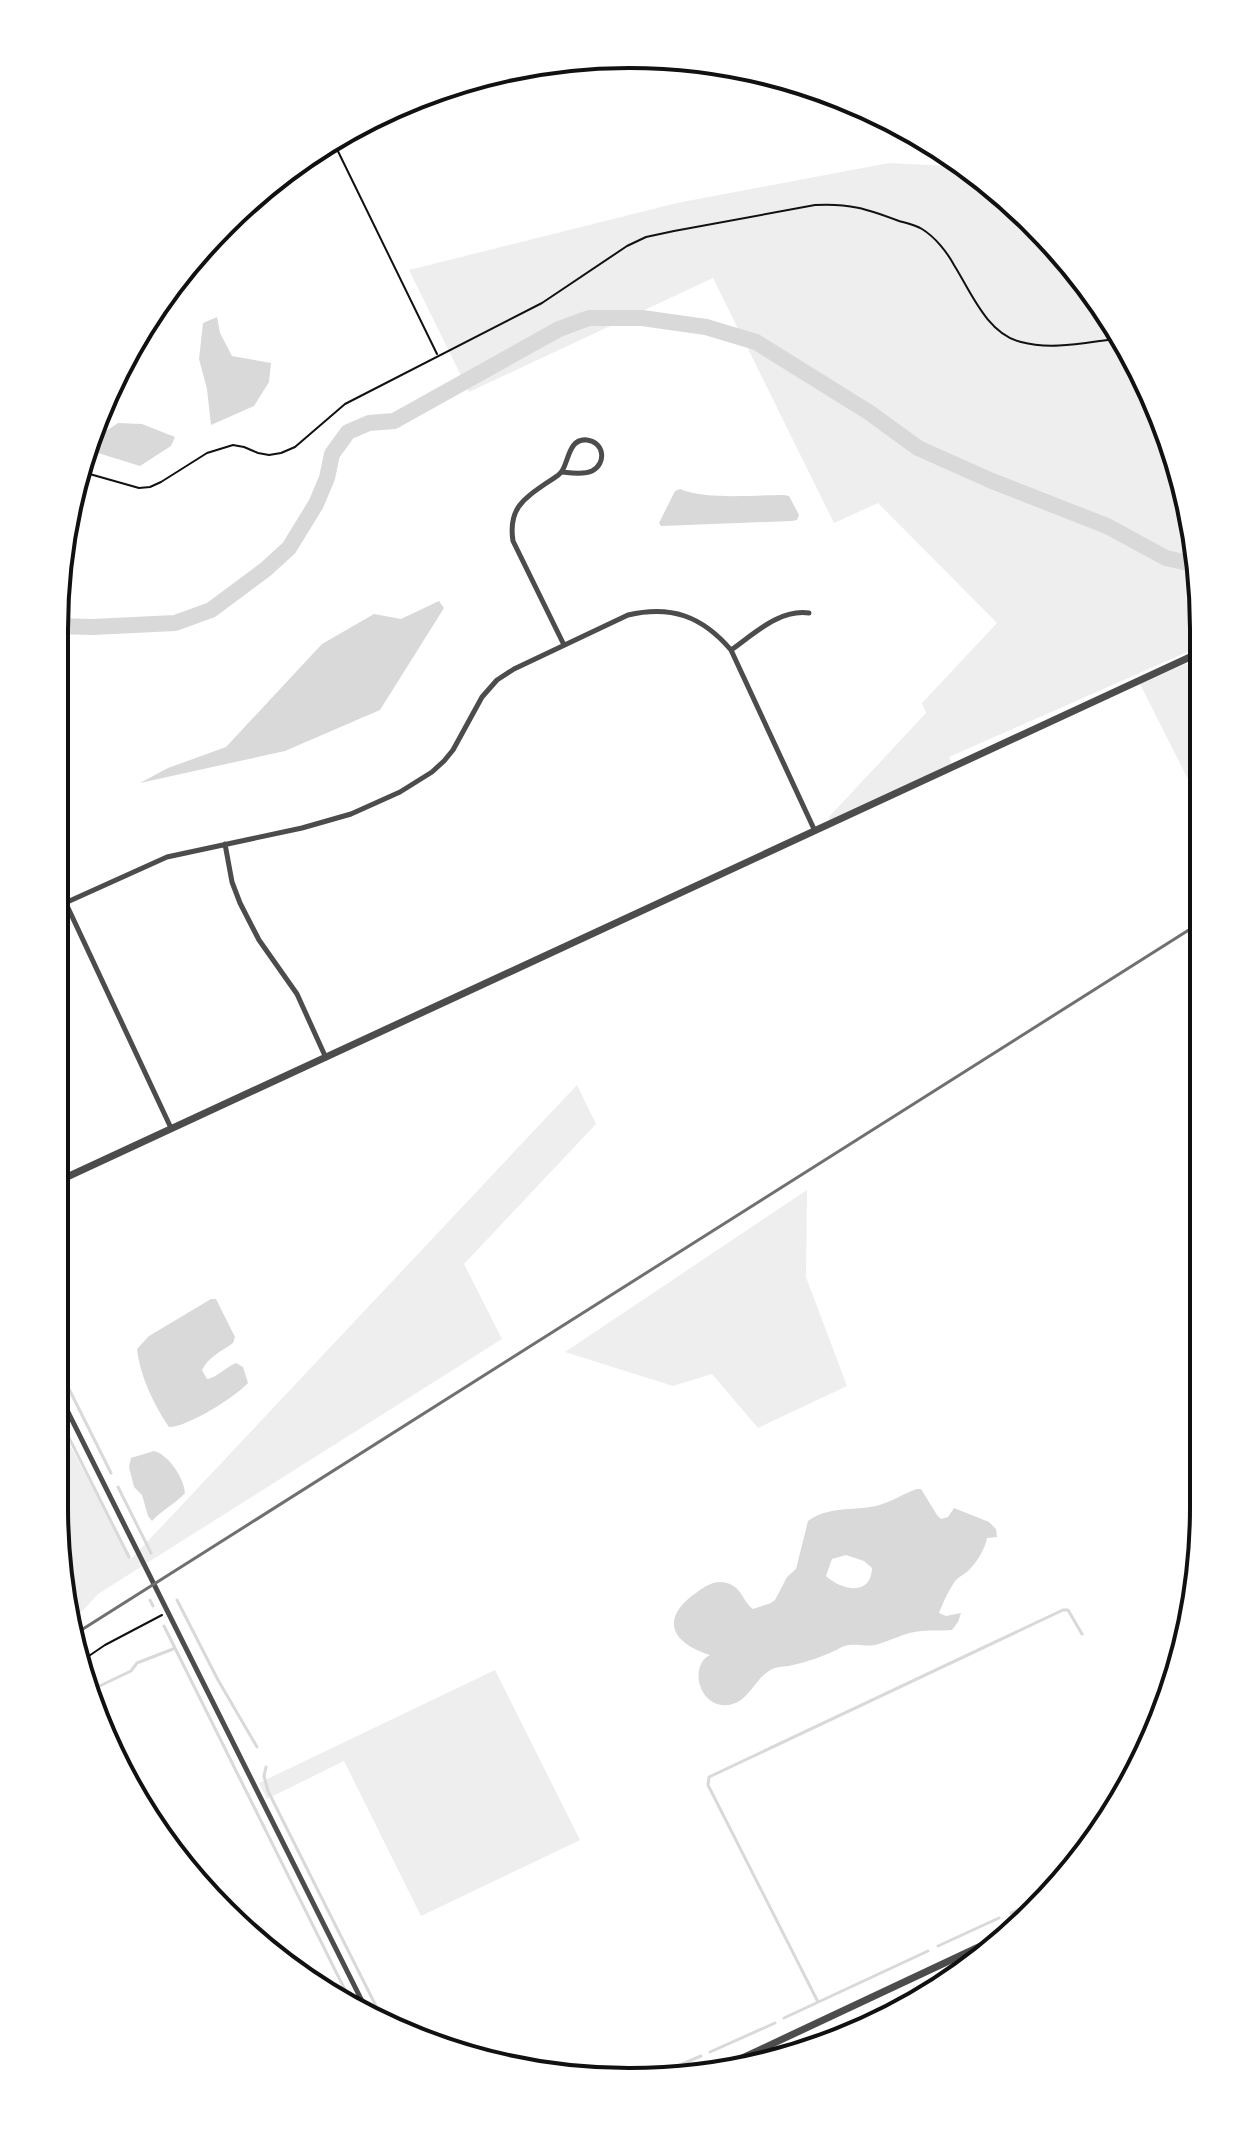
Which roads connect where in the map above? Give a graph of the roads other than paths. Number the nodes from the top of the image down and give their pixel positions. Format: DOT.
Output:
graph roads {
  1 [pos="562,472"];
  2 [pos="809,613"];
  3 [pos="564,645"];
  4 [pos="731,650"];
  5 [pos="1190,657"];
  6 [pos="814,829"];
  7 [pos="225,844"];
  8 [pos="68,902"];
  9 [pos="68,909"];
  10 [pos="326,1058"];
  11 [pos="171,1128"];
  12 [pos="68,1176"];
  13 [pos="68,1412"];
  14 [pos="975,1949"];
  15 [pos="361,2000"];
  16 [pos="750,2054"];
  1 -- 1 [label="street"];
  1 -- 3 [label="street"];
  2 -- 4 [label="street"];
  3 -- 4 [label="street"];
  3 -- 7 [label="street"];
  4 -- 6 [label="street"];
  5 -- 6 [label="street"];
  6 -- 10 [label="street"];
  7 -- 8 [label="street"];
  7 -- 10 [label="street"];
  9 -- 11 [label="street"];
  10 -- 11 [label="street"];
  11 -- 12 [label="street"];
  13 -- 15 [label="street"];
  14 -- 16 [label="street"];
}
